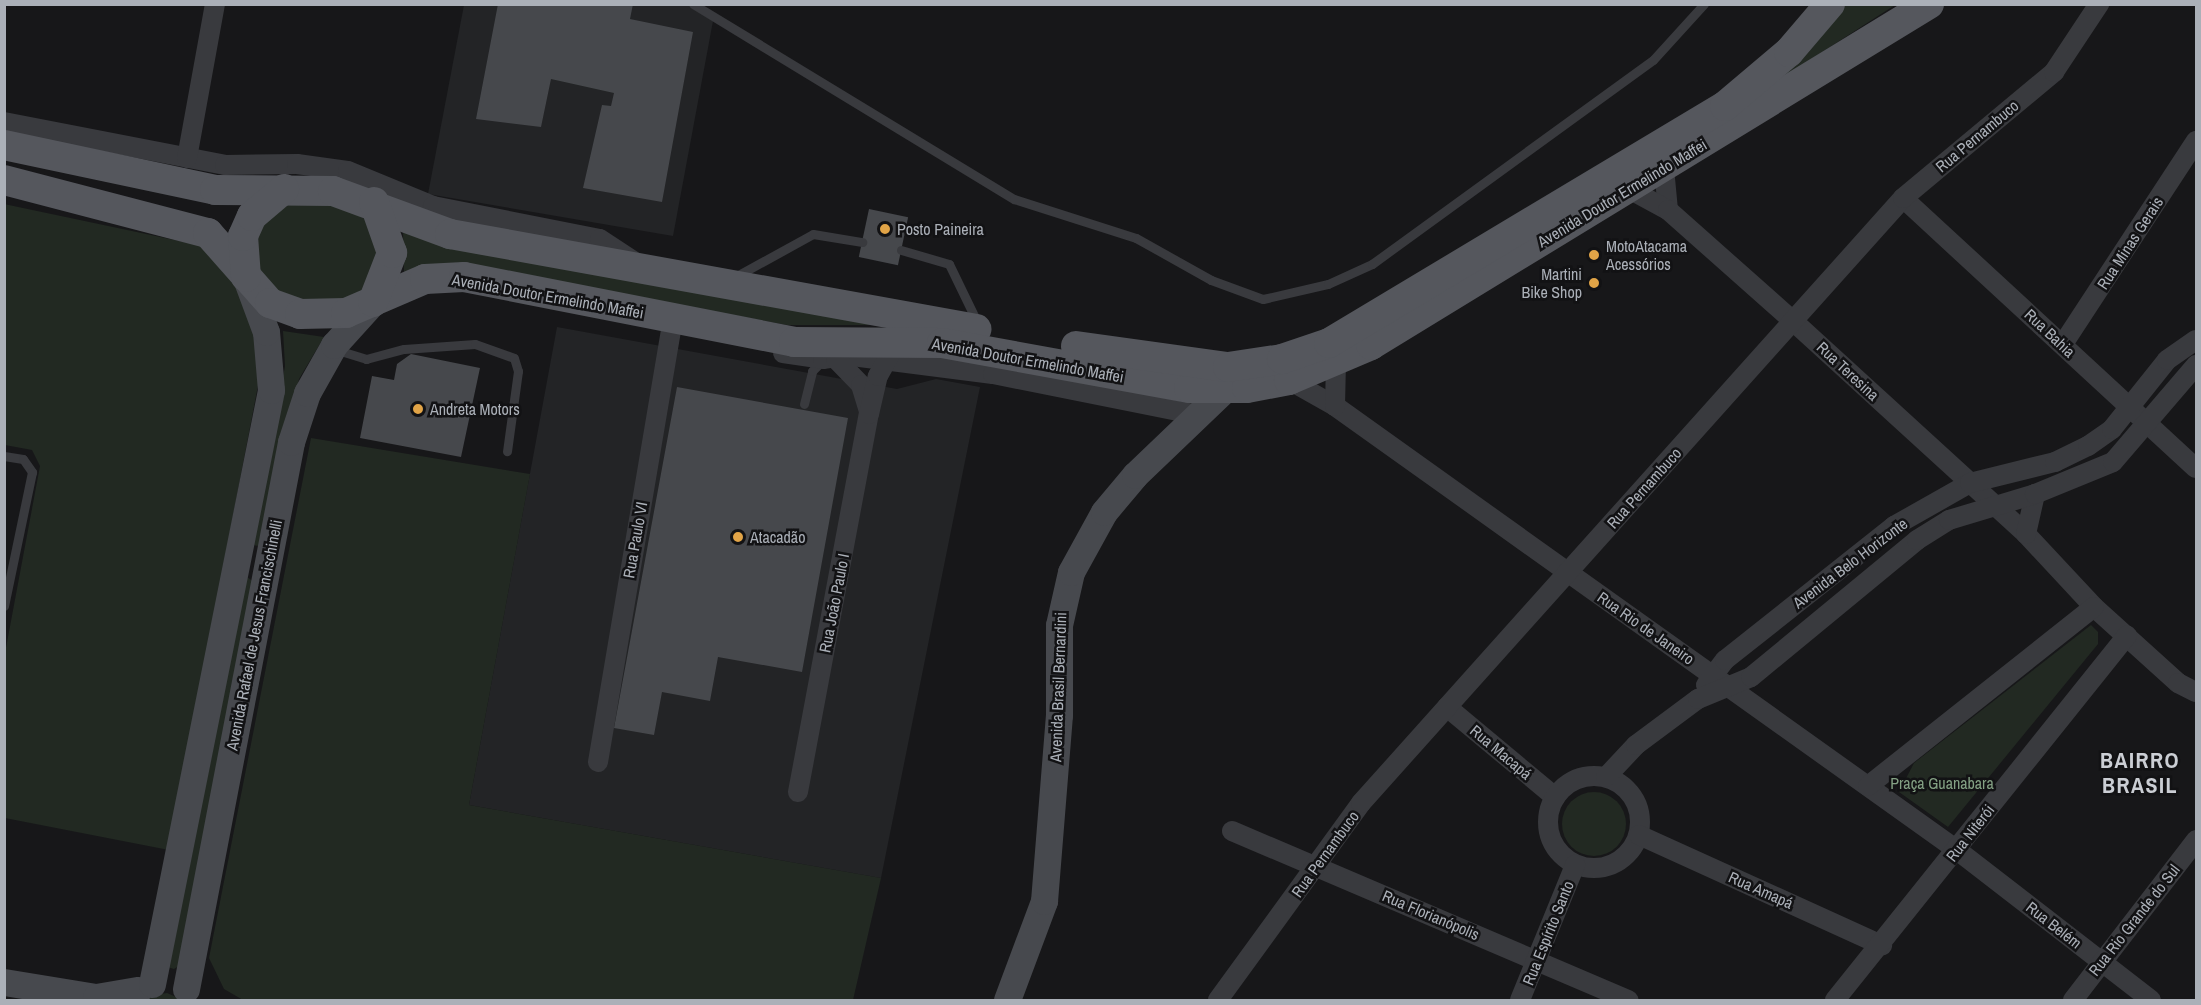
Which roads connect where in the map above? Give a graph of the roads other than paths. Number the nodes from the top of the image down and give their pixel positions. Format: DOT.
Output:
graph roads {
  1 [pos="215,4"];
  2 [pos="693,4"];
  3 [pos="1704,4"];
  4 [pos="1830,4"];
  5 [pos="1929,4"];
  6 [pos="2099,4"];
  7 [pos="4,122"];
  8 [pos="46,131"];
  9 [pos="2196,141"];
  10 [pos="4,144"];
  11 [pos="188,158"];
  12 [pos="1664,168"];
  13 [pos="4,180"];
  14 [pos="284,189"];
  15 [pos="1629,189"];
  16 [pos="1903,198"];
  17 [pos="374,202"];
  18 [pos="1668,210"];
  19 [pos="862,242"];
  20 [pos="901,250"];
  21 [pos="646,269"];
  22 [pos="246,279"];
  23 [pos="723,283"];
  24 [pos="373,302"];
  25 [pos="673,319"];
  26 [pos="1793,321"];
  27 [pos="980,329"];
  28 [pos="741,332"];
  29 [pos="2196,340"];
  30 [pos="2063,344"];
  31 [pos="332,349"];
  32 [pos="891,351"];
  33 [pos="797,355"];
  34 [pos="837,358"];
  35 [pos="1336,363"];
  36 [pos="2196,365"];
  37 [pos="809,379"];
  38 [pos="1289,380"];
  39 [pos="1225,389"];
  40 [pos="804,404"];
  41 [pos="2129,405"];
  42 [pos="1335,406"];
  43 [pos="869,414"];
  44 [pos="1199,415"];
  45 [pos="2148,423"];
  46 [pos="507,451"];
  47 [pos="4,456"];
  48 [pos="2196,468"];
  49 [pos="1970,483"];
  50 [pos="2035,494"];
  51 [pos="1992,504"];
  52 [pos="2026,534"];
  53 [pos="238,560"];
  54 [pos="267,567"];
  55 [pos="1568,573"];
  56 [pos="4,606"];
  57 [pos="2094,607"];
  58 [pos="2127,636"];
  59 [pos="1711,675"];
  60 [pos="1729,688"];
  61 [pos="2196,692"];
  62 [pos="1698,699"];
  63 [pos="1447,707"];
  64 [pos="598,762"];
  65 [pos="1606,777"];
  66 [pos="1868,786"];
  67 [pos="798,792"];
  68 [pos="1555,797"];
  69 [pos="1232,831"];
  70 [pos="1639,835"];
  71 [pos="2196,840"];
  72 [pos="1957,850"];
  73 [pos="1575,865"];
  74 [pos="1317,867"];
  75 [pos="1882,945"];
  76 [pos="1537,959"];
  77 [pos="2102,961"];
  78 [pos="4,982"];
  79 [pos="139,991"];
  80 [pos="195,997"];
  81 [pos="1007,1000"];
  82 [pos="1218,1000"];
  83 [pos="1520,1000"];
  84 [pos="1629,1000"];
  85 [pos="1835,1000"];
  86 [pos="2073,1000"];
  87 [pos="2151,1000"];
  1 -- 11 [label="street"];
  2 -- 3 [label="lane"];
  4 -- 27 [label="main road, Avenida Doutor Ermelindo Maffei"];
  5 -- 12 [label="main road, Avenida Doutor Ermelindo Maffei"];
  6 -- 16 [label="street, Rua Pernambuco"];
  7 -- 8 [label="street"];
  8 -- 10 [label="main road"];
  8 -- 11 [label="street"];
  9 -- 30 [label="street, Rua Minas Gerais"];
  10 -- 14 [label="main road, Avenida Doutor Ermelindo Maffei"];
  11 -- 21 [label="street"];
  12 -- 15 [label="main road, Avenida Doutor Ermelindo Maffei"];
  12 -- 18 [label="street"];
  13 -- 22 [label="main road, Avenida Doutor Ermelindo Maffei"];
  14 -- 17 [label="main road, Avenida Doutor Ermelindo Maffei"];
  14 -- 22 [label="main road"];
  15 -- 18 [label="street, Rua Teresina"];
  15 -- 35 [label="main road, Avenida Doutor Ermelindo Maffei"];
  16 -- 26 [label="street, Rua Pernambuco"];
  16 -- 30 [label="street, Rua Bahia"];
  17 -- 21 [label="main road, Avenida Doutor Ermelindo Maffei"];
  17 -- 24 [label="main road"];
  18 -- 26 [label="street, Rua Teresina"];
  19 -- 23 [label="lane"];
  20 -- 27 [label="lane"];
  21 -- 23 [label="main road, Avenida Doutor Ermelindo Maffei"];
  22 -- 24 [label="main road, Avenida Doutor Ermelindo Maffei"];
  22 -- 53 [label="street, Avenida Rafael de Jesus Francischinelli"];
  23 -- 27 [label="main road, Avenida Doutor Ermelindo Maffei"];
  24 -- 25 [label="main road, Avenida Doutor Ermelindo Maffei"];
  24 -- 31 [label="street, Avenida Rafael de Jesus Francischinelli"];
  25 -- 28 [label="main road, Avenida Doutor Ermelindo Maffei"];
  25 -- 64 [label="street, Rua Paulo VI"];
  26 -- 49 [label="street, Rua Teresina"];
  26 -- 55 [label="street, Rua Pernambuco"];
  28 -- 32 [label="main road, Avenida Doutor Ermelindo Maffei"];
  28 -- 33 [label="street"];
  29 -- 41 [label="street, Avenida Belo Horizonte"];
  30 -- 41 [label="street, Rua Bahia"];
  31 -- 46 [label="lane"];
  31 -- 54 [label="street, Avenida Rafael de Jesus Francischinelli"];
  32 -- 34 [label="street"];
  32 -- 39 [label="main road, Avenida Doutor Ermelindo Maffei"];
  32 -- 43 [label="street, Rua João Paulo I"];
  32 -- 44 [label="street"];
  33 -- 34 [label="street"];
  33 -- 37 [label="lane"];
  34 -- 37 [label="lane"];
  34 -- 43 [label="street, Rua João Paulo I"];
  35 -- 38 [label="main road, Avenida Doutor Ermelindo Maffei"];
  35 -- 42 [label="street"];
  36 -- 45 [label="street, Avenida Belo Horizonte"];
  37 -- 40 [label="lane"];
  38 -- 39 [label="main road, Avenida Doutor Ermelindo Maffei"];
  38 -- 42 [label="street, Rua Rio de Janeiro"];
  39 -- 44 [label="street, Avenida Brasil Bernardini"];
  41 -- 45 [label="street, Rua Bahia"];
  41 -- 49 [label="street, Avenida Belo Horizonte"];
  42 -- 55 [label="street, Rua Rio de Janeiro"];
  43 -- 67 [label="street, Rua João Paulo I"];
  44 -- 81 [label="street, Avenida Brasil Bernardini"];
  45 -- 48 [label="street, Rua Bahia"];
  45 -- 50 [label="street, Avenida Belo Horizonte"];
  47 -- 56 [label="lane"];
  49 -- 51 [label="street, Rua Teresina"];
  49 -- 59 [label="street, Avenida Belo Horizonte"];
  50 -- 51 [label="street, Avenida Belo Horizonte"];
  50 -- 52 [label="street"];
  51 -- 52 [label="street, Rua Teresina"];
  51 -- 60 [label="street, Avenida Belo Horizonte"];
  52 -- 57 [label="street, Rua Teresina"];
  53 -- 54 [label="street"];
  53 -- 79 [label="street, Avenida Rafael de Jesus Francischinelli"];
  54 -- 80 [label="street, Avenida Rafael de Jesus Francischinelli"];
  55 -- 59 [label="street, Rua Rio de Janeiro"];
  55 -- 63 [label="street, Rua Pernambuco"];
  57 -- 58 [label="street, Rua Teresina"];
  57 -- 66 [label="street"];
  58 -- 61 [label="street, Rua Teresina"];
  58 -- 72 [label="street, Rua Niterói"];
  59 -- 60 [label="street, Rua Rio de Janeiro"];
  59 -- 62 [label="street, Avenida Belo Horizonte"];
  60 -- 62 [label="street, Avenida Belo Horizonte"];
  60 -- 66 [label="street, Rua Rio de Janeiro"];
  62 -- 65 [label="street, Avenida Belo Horizonte"];
  63 -- 68 [label="street, Rua Macapá"];
  63 -- 74 [label="street, Rua Pernambuco"];
  65 -- 68 [label="street"];
  65 -- 70 [label="street"];
  66 -- 72 [label="street, Rua Rio de Janeiro"];
  68 -- 73 [label="street"];
  69 -- 74 [label="street, Rua Florianópolis"];
  70 -- 73 [label="street"];
  70 -- 75 [label="street, Rua Amapá"];
  71 -- 77 [label="street, Rua Rio Grande do Sul"];
  72 -- 75 [label="street, Rua Niterói"];
  72 -- 77 [label="street, Rua Belém"];
  73 -- 76 [label="street, Rua Espírito Santo"];
  74 -- 76 [label="street, Rua Florianópolis"];
  74 -- 82 [label="street, Rua Pernambuco"];
  75 -- 85 [label="street, Rua Niterói"];
  76 -- 83 [label="street, Rua Espírito Santo"];
  76 -- 84 [label="street, Rua Florianópolis"];
  77 -- 86 [label="street, Rua Rio Grande do Sul"];
  77 -- 87 [label="street, Rua Belém"];
  78 -- 79 [label="street"];
  79 -- 80 [label="street"];
}
